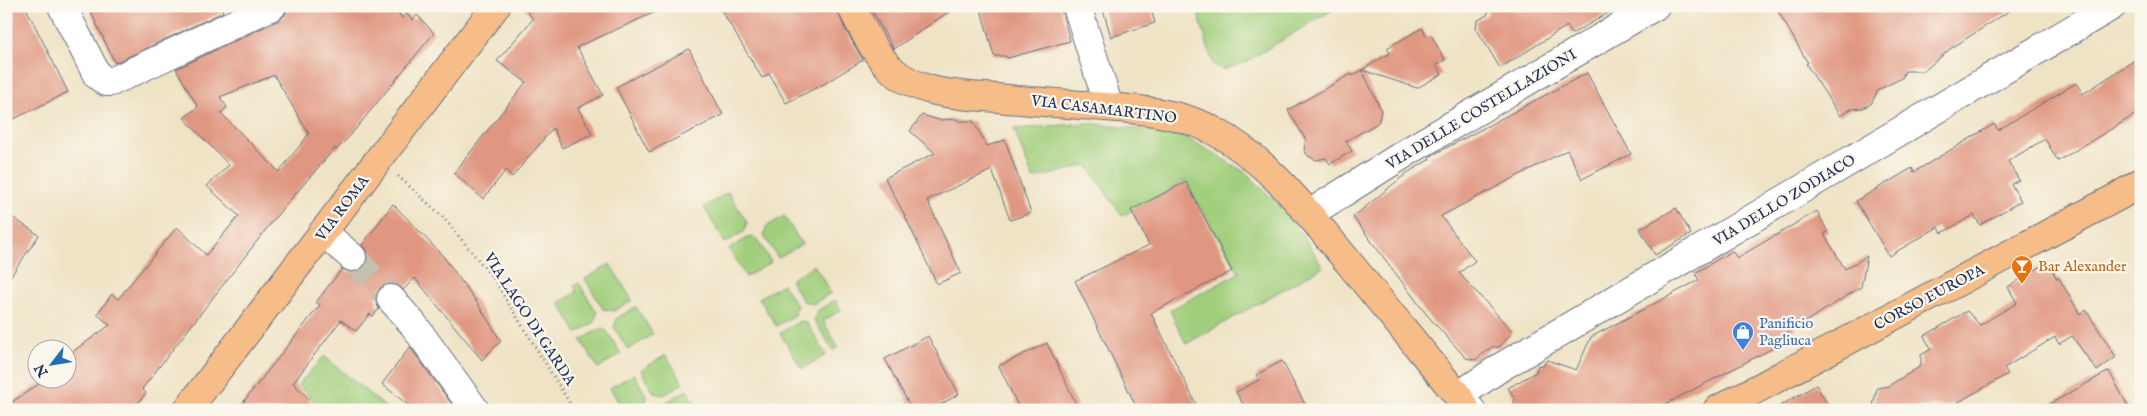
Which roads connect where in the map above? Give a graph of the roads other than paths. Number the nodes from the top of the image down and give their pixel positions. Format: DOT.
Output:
graph roads {
  1 [pos="62,6"];
  2 [pos="272,6"];
  3 [pos="496,6"];
  4 [pos="851,6"];
  5 [pos="1077,6"];
  6 [pos="1654,6"];
  7 [pos="2112,6"];
  8 [pos="1110,107"];
  9 [pos="2141,182"];
  10 [pos="1309,214"];
  11 [pos="323,232"];
  12 [pos="352,257"];
  13 [pos="390,299"];
  14 [pos="1465,405"];
  15 [pos="187,410"];
  16 [pos="475,410"];
  17 [pos="1717,410"];
  1 -- 2 [label="street"];
  3 -- 11 [label="main road, VIA ROMA"];
  4 -- 8 [label="main road, VIA CASAMARTINO"];
  5 -- 8 [label="street"];
  6 -- 10 [label="street, VIA DELLE COSTELLAZIONI"];
  7 -- 14 [label="street, VIA DELLO ZODIACO"];
  8 -- 10 [label="main road, VIA CASAMARTINO"];
  9 -- 17 [label="main road, CORSO EUROPA"];
  10 -- 14 [label="main road, VIA CASAMARTINO"];
  11 -- 12 [label="street"];
  11 -- 15 [label="main road, VIA ROMA"];
  13 -- 16 [label="street"];
}
